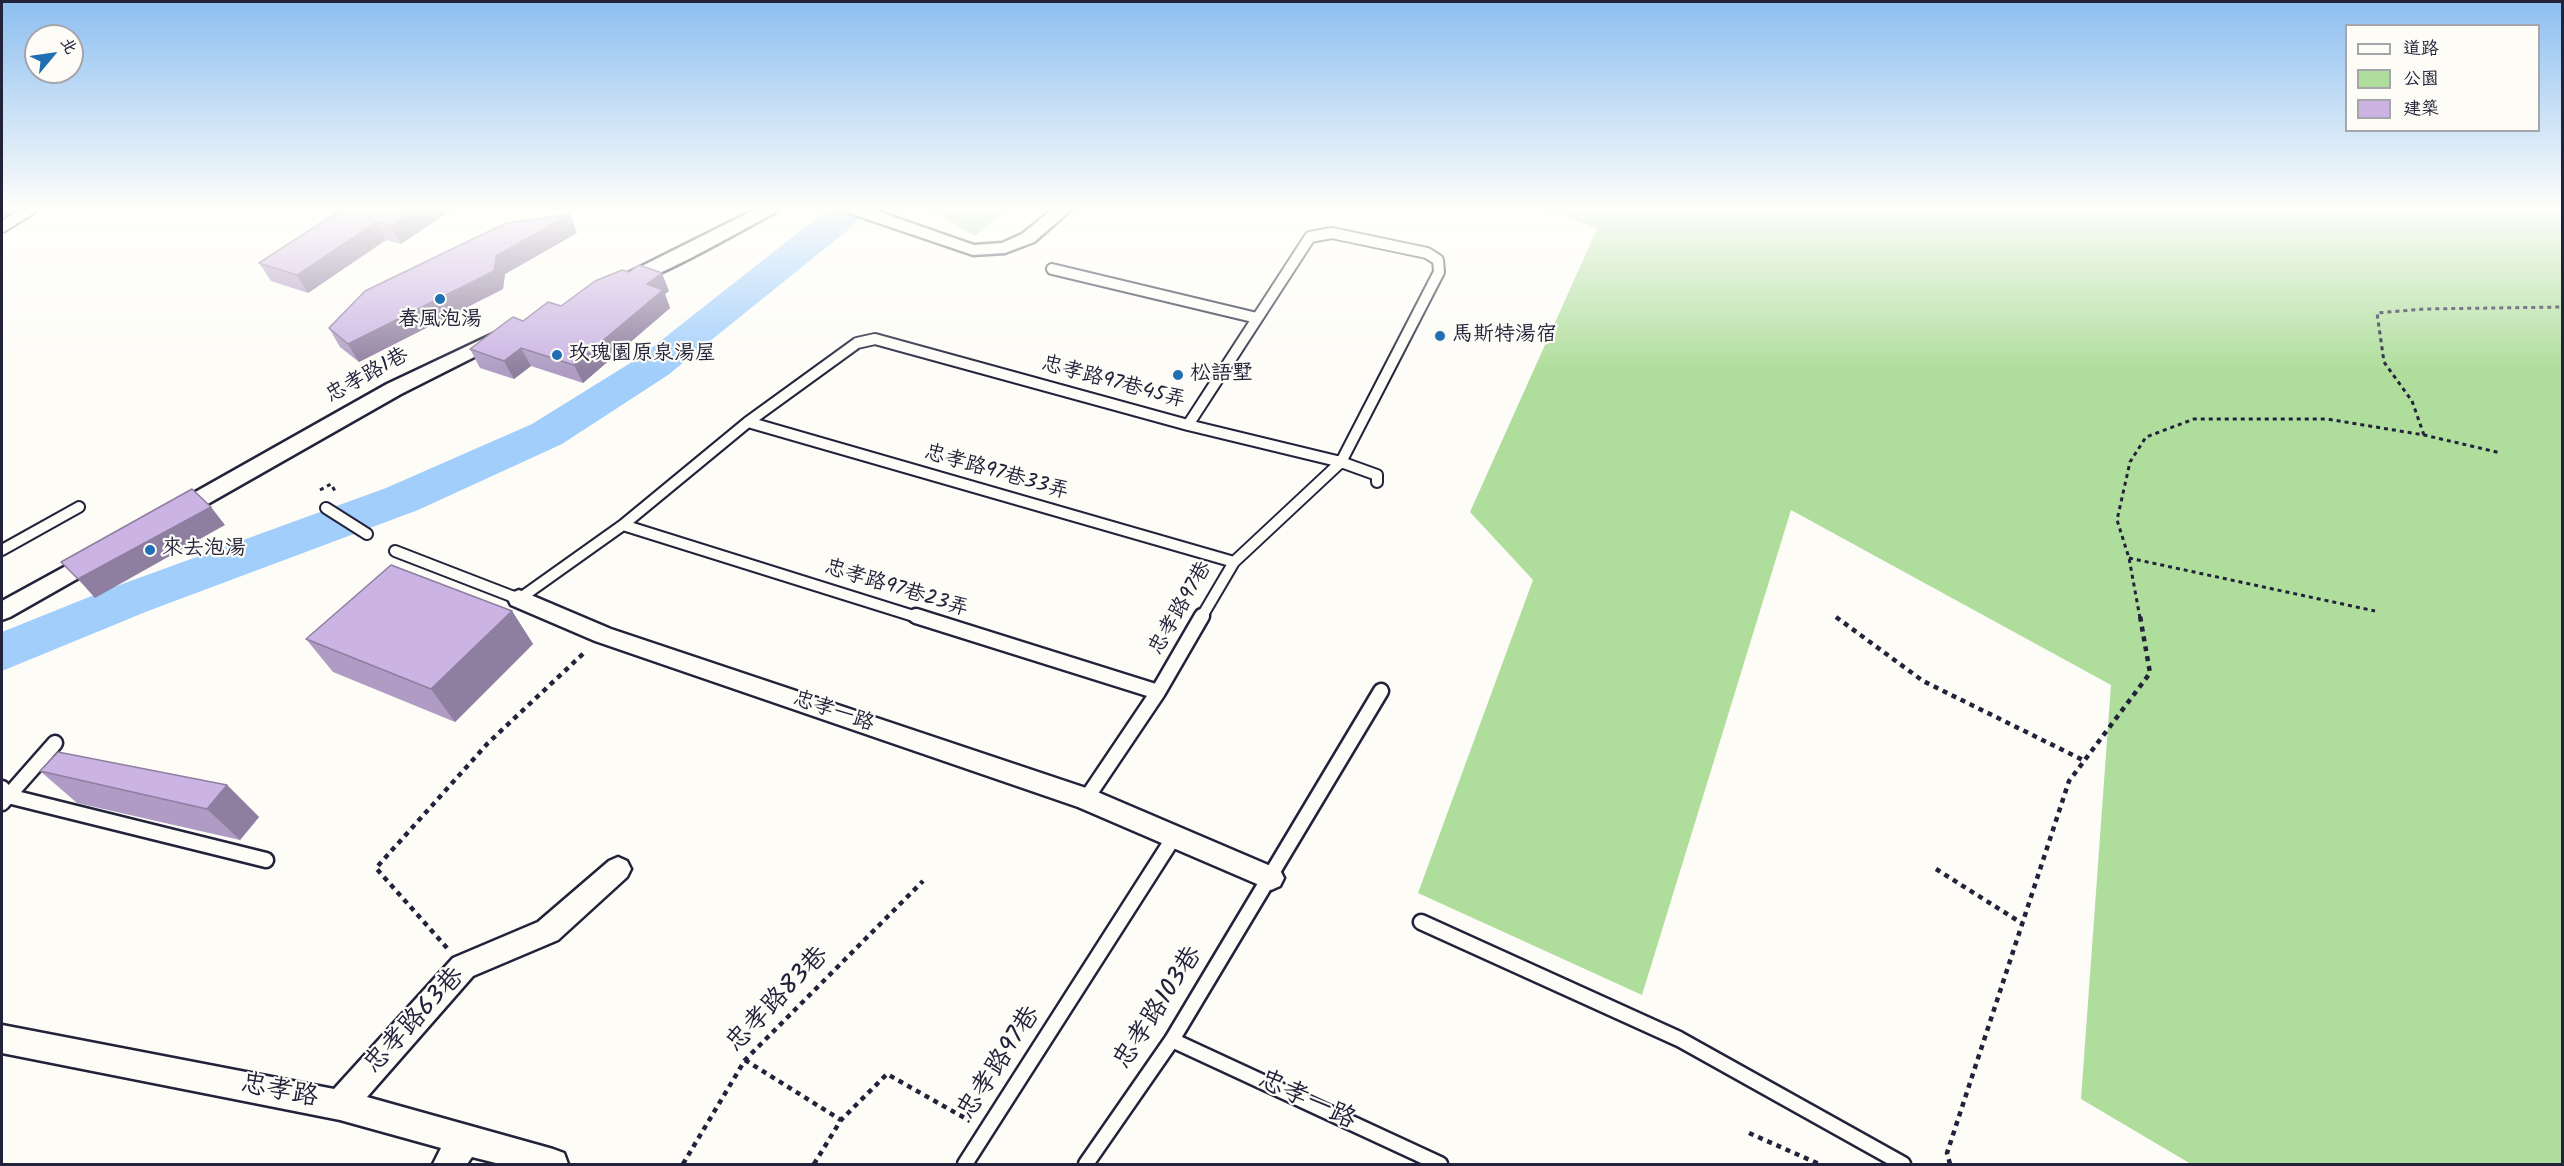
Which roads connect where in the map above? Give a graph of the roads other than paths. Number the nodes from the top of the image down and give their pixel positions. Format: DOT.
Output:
graph roads {
  1 [pos="663,263"];
  2 [pos="1293,263"];
  3 [pos="1438,263"];
  4 [pos="1052,269"];
  5 [pos="610,288"];
  6 [pos="1257,318"];
  7 [pos="516,328"];
  8 [pos="748,422"];
  9 [pos="1188,425"];
  10 [pos="1341,462"];
  11 [pos="1377,482"];
  12 [pos="79,507"];
  13 [pos="326,508"];
  14 [pos="157,524"];
  15 [pos="623,525"];
  16 [pos="367,534"];
  17 [pos="116,547"];
  18 [pos="2,550"];
  19 [pos="395,551"];
  20 [pos="1234,562"];
  21 [pos="519,599"];
  22 [pos="2,611"];
  23 [pos="1381,691"];
  24 [pos="1158,692"];
  25 [pos="55,743"];
  26 [pos="4,796"];
  27 [pos="1086,799"];
  28 [pos="1174,837"];
  29 [pos="266,860"];
  30 [pos="618,869"];
  31 [pos="1271,878"];
  32 [pos="1421,922"];
  33 [pos="2,1039"];
  34 [pos="1172,1040"];
  35 [pos="340,1105"];
  36 [pos="466,1140"];
  37 [pos="448,1164"];
  38 [pos="553,1164"];
  39 [pos="965,1164"];
  40 [pos="1086,1164"];
  41 [pos="1440,1164"];
  42 [pos="1903,1164"];
  1 -- 5 [label="street"];
  2 -- 6 [label="lane, 忠孝路97巷"];
  3 -- 10 [label="lane, 忠孝路97巷"];
  4 -- 6 [label="lane"];
  6 -- 9 [label="lane"];
  7 -- 14 [label="street, 忠孝路1巷"];
  8 -- 9 [label="lane, 忠孝路97巷45弄"];
  8 -- 15 [label="lane"];
  8 -- 20 [label="lane, 忠孝路97巷33弄"];
  9 -- 10 [label="lane, 忠孝路97巷45弄"];
  10 -- 11 [label="lane, 忠孝路97巷45弄"];
  10 -- 20 [label="lane, 忠孝路97巷"];
  12 -- 18 [label="lane"];
  13 -- 16 [label="lane"];
  15 -- 21 [label="lane"];
  15 -- 24 [label="lane, 忠孝路97巷23弄"];
  17 -- 22 [label="street"];
  19 -- 21 [label="lane, 忠孝一路"];
  20 -- 24 [label="lane, 忠孝路97巷"];
  21 -- 27 [label="street, 忠孝一路"];
  23 -- 31 [label="lane, 忠孝路103巷"];
  24 -- 27 [label="lane, 忠孝路97巷"];
  25 -- 26 [label="lane"];
  26 -- 29 [label="lane"];
  27 -- 28 [label="street, 忠孝一路"];
  28 -- 31 [label="street, 忠孝一路"];
  28 -- 39 [label="lane, 忠孝路97巷"];
  30 -- 35 [label="street, 忠孝路63巷"];
  31 -- 34 [label="lane, 忠孝路103巷"];
  32 -- 42 [label="lane"];
  33 -- 35 [label="street, 忠孝路"];
  34 -- 40 [label="lane, 忠孝路103巷"];
  34 -- 41 [label="lane, 忠孝一路"];
  35 -- 36 [label="street, 忠孝路"];
  36 -- 37 [label="street"];
  36 -- 38 [label="street, 忠孝路"];
}
